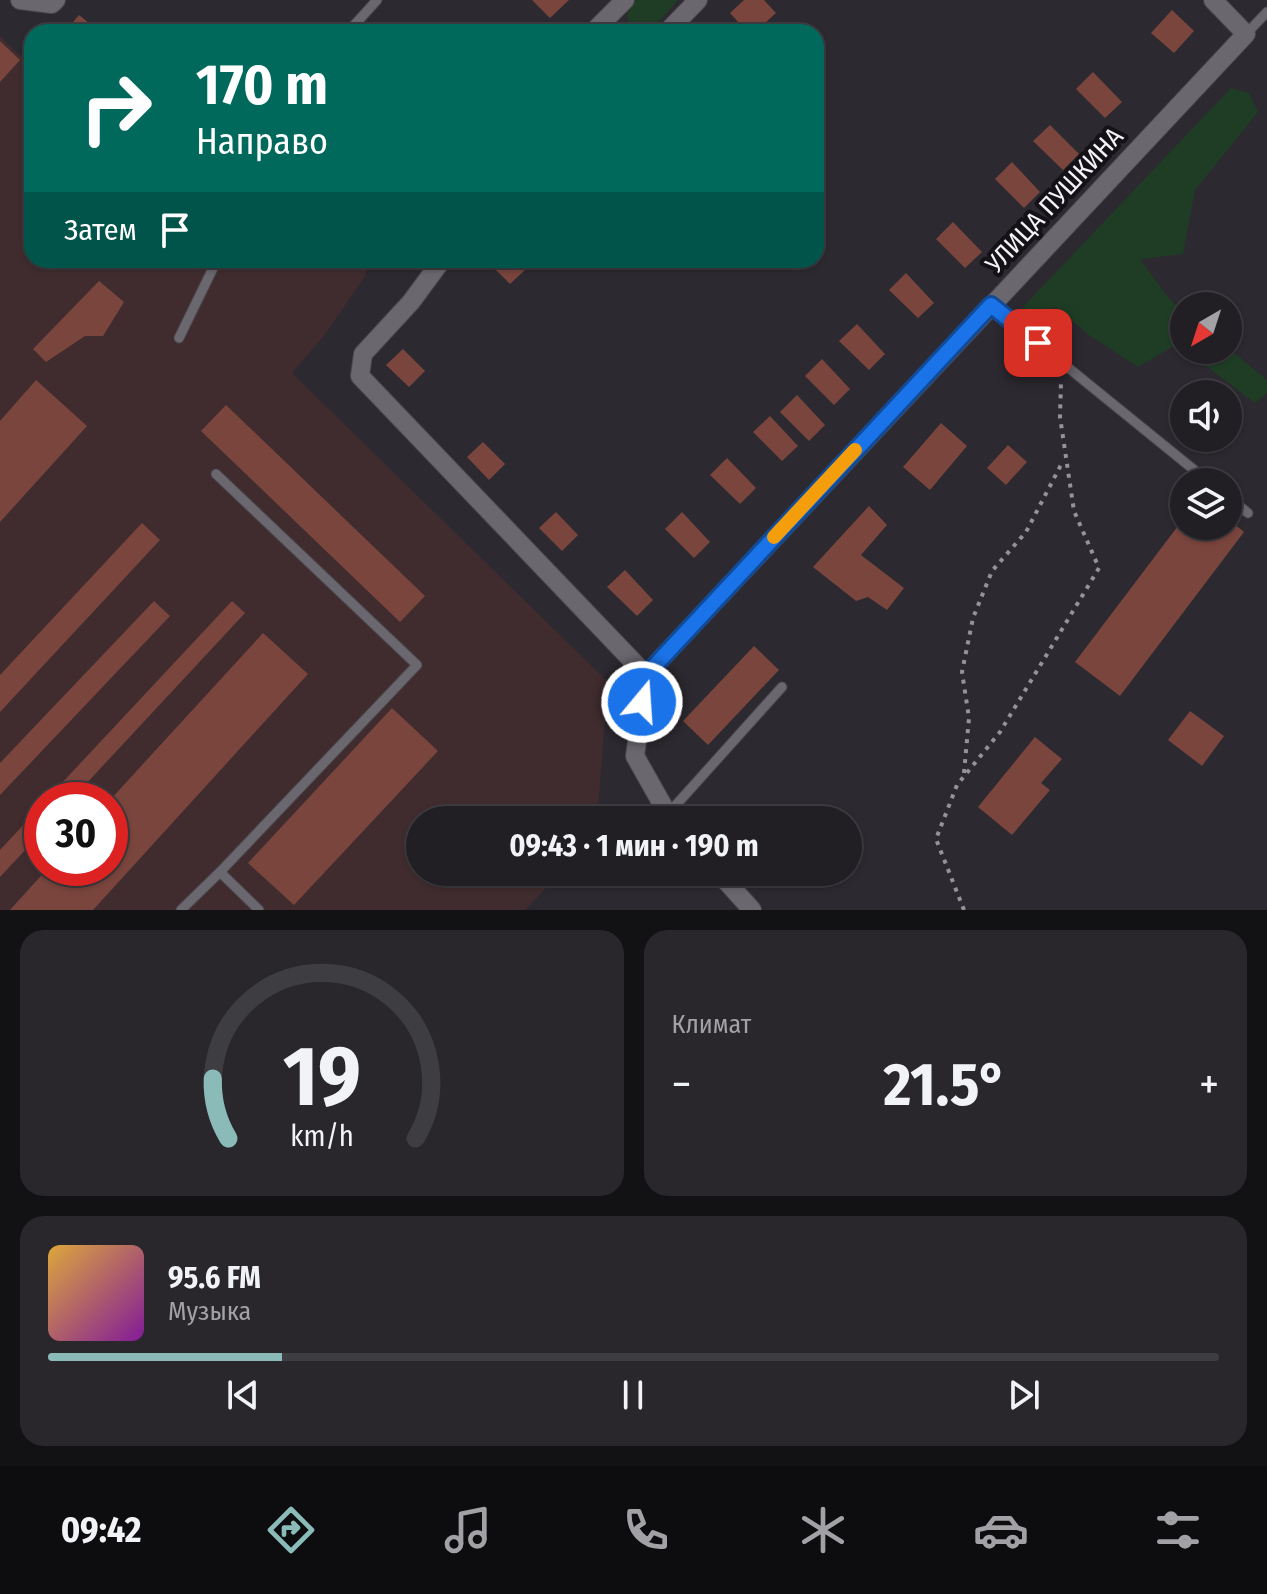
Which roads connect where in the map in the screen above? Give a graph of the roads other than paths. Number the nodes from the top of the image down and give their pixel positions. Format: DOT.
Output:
graph roads {
  1 [pos="20,0"];
  2 [pos="56,0"];
  3 [pos="377,0"];
  4 [pos="625,0"];
  5 [pos="698,0"];
  6 [pos="1213,0"];
  7 [pos="1267,12"];
  8 [pos="355,24"];
  9 [pos="601,24"];
  10 [pos="675,24"];
  11 [pos="1246,34"];
  12 [pos="213,268"];
  13 [pos="436,268"];
  14 [pos="991,305"];
  15 [pos="179,338"];
  16 [pos="1192,468"];
  17 [pos="216,474"];
  18 [pos="1242,508"];
  19 [pos="1248,513"];
  20 [pos="646,675"];
  21 [pos="782,687"];
  22 [pos="662,806"];
  23 [pos="679,806"];
  24 [pos="220,872"];
  25 [pos="731,886"];
  26 [pos="181,910"];
  27 [pos="259,910"];
  28 [pos="752,910"];
  1 -- 2 [label="street"];
  3 -- 8 [label="lane"];
  4 -- 9 [label="street"];
  5 -- 10 [label="street"];
  6 -- 11 [label="street"];
  7 -- 11 [label="lane, УЛИЦА ПУШКИНА"];
  11 -- 14 [label="street, УЛИЦА ПУШКИНА"];
  12 -- 15 [label="lane"];
  13 -- 20 [label="street"];
  14 -- 16 [label="lane"];
  14 -- 20 [label="street, УЛИЦА ПУШКИНА"];
  17 -- 24 [label="lane"];
  18 -- 19 [label="lane"];
  20 -- 22 [label="street"];
  21 -- 23 [label="lane"];
  24 -- 26 [label="lane"];
  24 -- 27 [label="lane"];
  25 -- 28 [label="street"];
}
